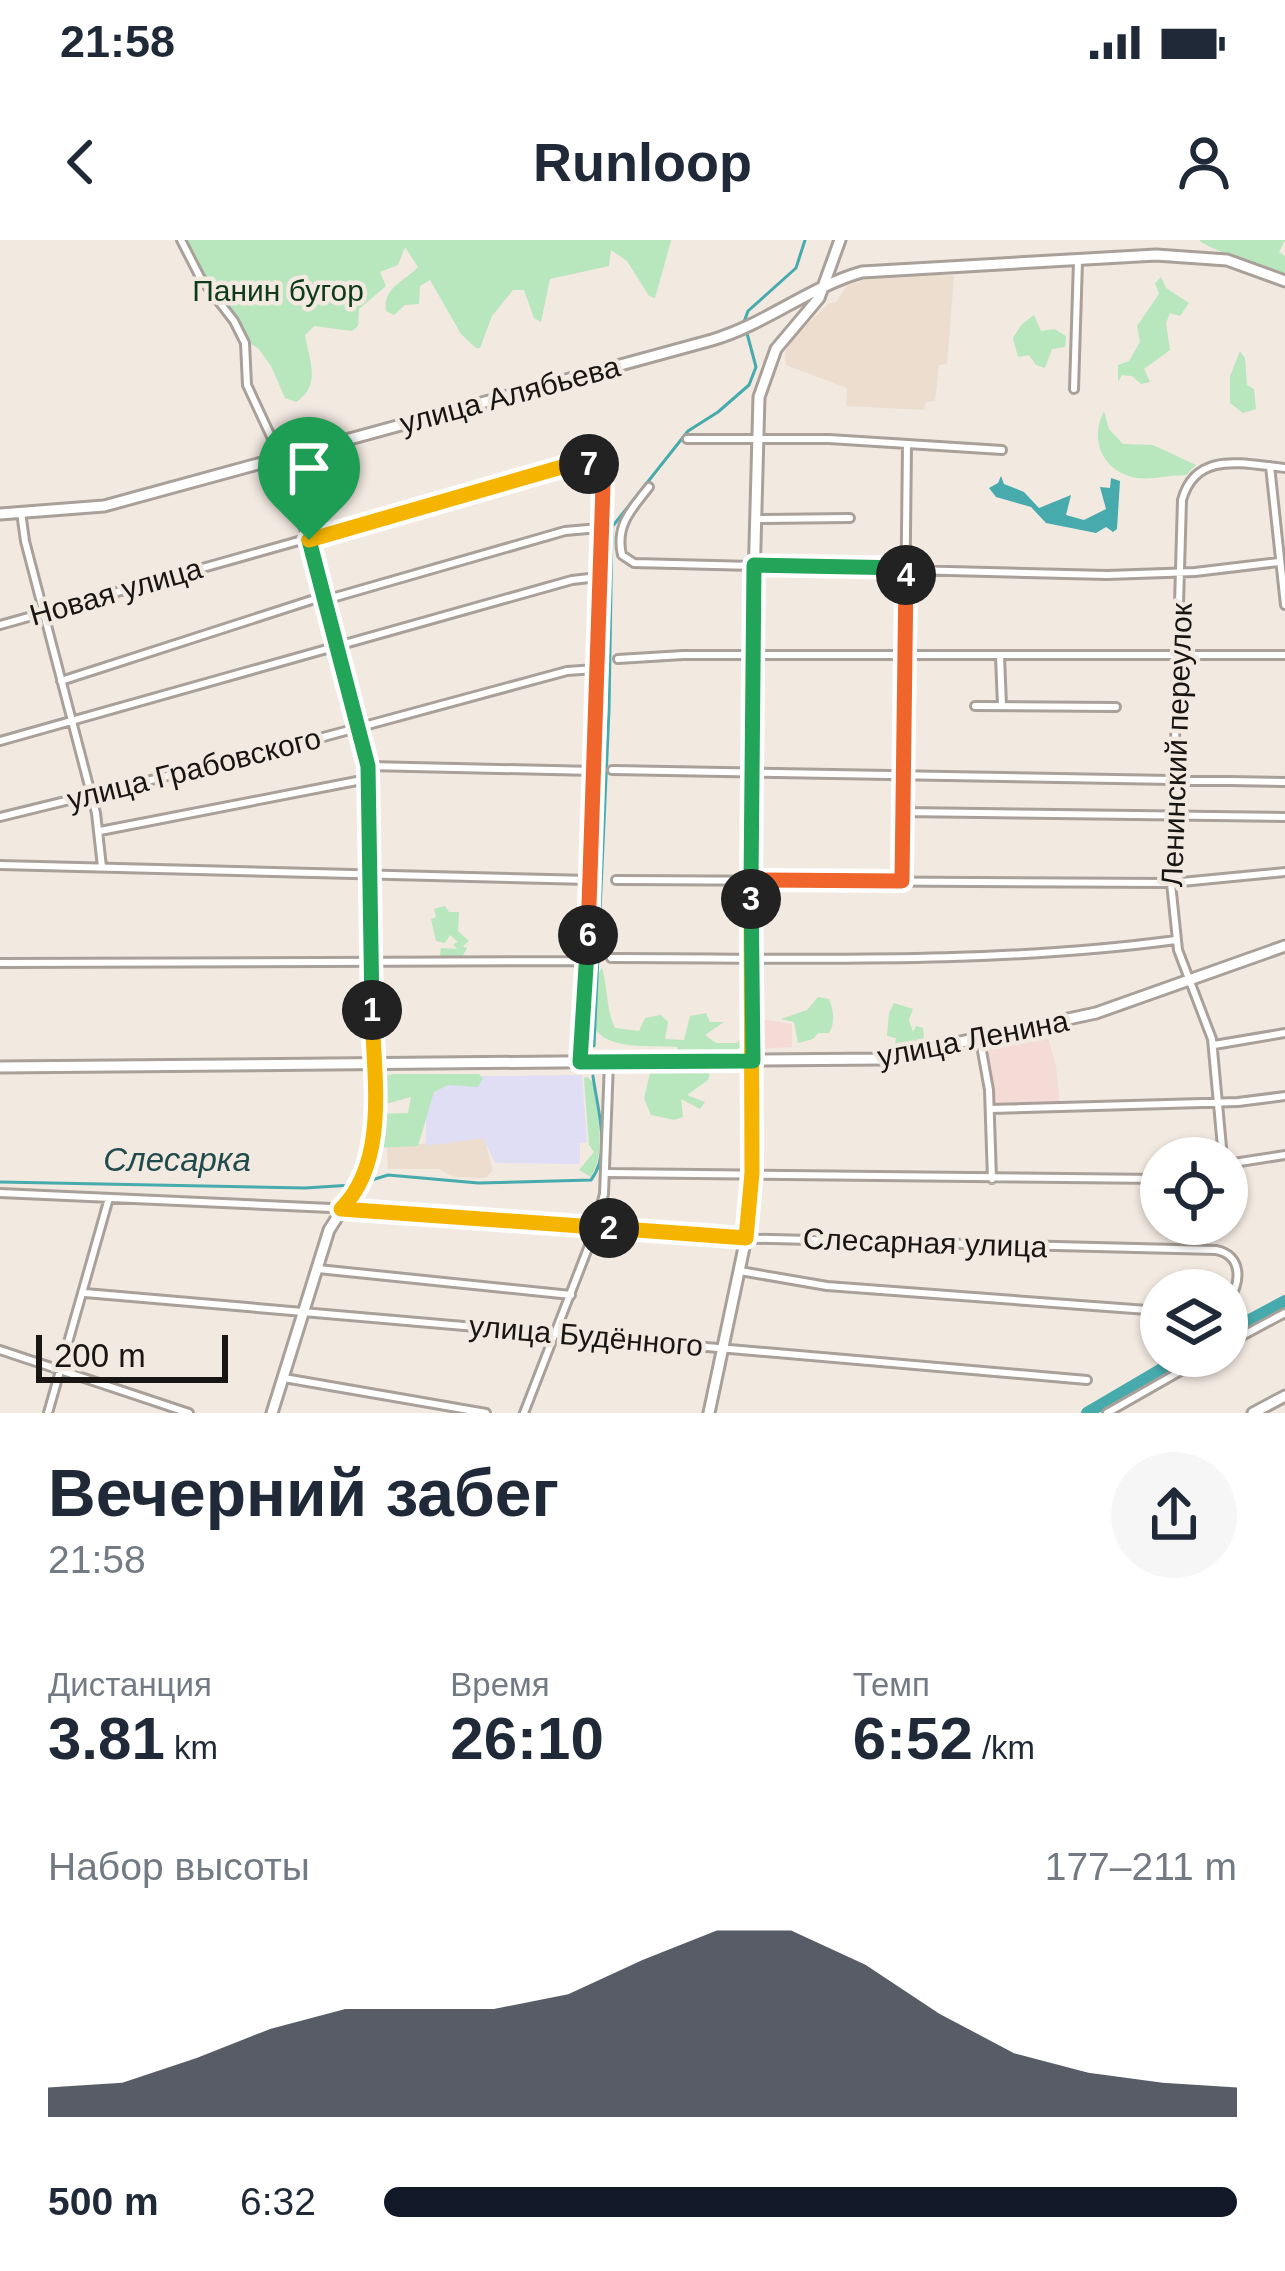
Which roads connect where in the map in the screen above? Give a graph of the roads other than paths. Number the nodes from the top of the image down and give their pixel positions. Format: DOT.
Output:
graph roads {
  1 [pos="181,240"];
  2 [pos="838,244"];
  3 [pos="1078,258"];
  4 [pos="862,272"];
  5 [pos="1285,281"];
  6 [pos="820,289"];
  7 [pos="788,308"];
  8 [pos="796,321"];
  9 [pos="1074,389"];
  10 [pos="757,438"];
  11 [pos="687,439"];
  12 [pos="907,445"];
  13 [pos="1002,450"];
  14 [pos="281,458"];
  15 [pos="1270,466"];
  16 [pos="1285,468"];
  17 [pos="650,488"];
  18 [pos="21,512"];
  19 [pos="0,514"];
  20 [pos="850,518"];
  21 [pos="755,519"];
  22 [pos="600,528"];
  23 [pos="309,540"];
  24 [pos="1279,562"];
  25 [pos="754,565"];
  26 [pos="907,568"];
  27 [pos="1181,572"];
  28 [pos="599,577"];
  29 [pos="324,598"];
  30 [pos="1285,604"];
  31 [pos="43,613"];
  32 [pos="0,625"];
  33 [pos="337,645"];
  34 [pos="1000,654"];
  35 [pos="1285,655"];
  36 [pos="752,656"];
  37 [pos="904,656"];
  38 [pos="1179,656"];
  39 [pos="618,659"];
  40 [pos="597,669"];
  41 [pos="62,681"];
  42 [pos="975,706"];
  43 [pos="1002,706"];
  44 [pos="1116,707"];
  45 [pos="72,720"];
  46 [pos="360,728"];
  47 [pos="0,741"];
  48 [pos="368,766"];
  49 [pos="612,770"];
  50 [pos="595,771"];
  51 [pos="751,773"];
  52 [pos="903,775"];
  53 [pos="369,778"];
  54 [pos="1174,778"];
  55 [pos="1285,782"];
  56 [pos="91,795"];
  57 [pos="903,812"];
  58 [pos="0,817"];
  59 [pos="1285,817"];
  60 [pos="1172,818"];
  61 [pos="100,831"];
  62 [pos="0,865"];
  63 [pos="102,868"];
  64 [pos="1285,872"];
  65 [pos="372,874"];
  66 [pos="590,880"];
  67 [pos="616,880"];
  68 [pos="751,880"];
  69 [pos="902,881"];
  70 [pos="1171,883"];
  71 [pos="1176,940"];
  72 [pos="1285,946"];
  73 [pos="611,958"];
  74 [pos="752,958"];
  75 [pos="371,961"];
  76 [pos="587,961"];
  77 [pos="0,963"];
  78 [pos="1190,981"];
  79 [pos="1285,1033"];
  80 [pos="980,1040"];
  81 [pos="1214,1045"];
  82 [pos="753,1061"];
  83 [pos="580,1062"];
  84 [pos="609,1062"];
  85 [pos="373,1064"];
  86 [pos="0,1067"];
  87 [pos="1285,1096"];
  88 [pos="1216,1103"];
  89 [pos="990,1109"];
  90 [pos="1221,1137"];
  91 [pos="1285,1155"];
  92 [pos="1248,1159"];
  93 [pos="608,1173"];
  94 [pos="752,1173"];
  95 [pos="992,1179"];
  96 [pos="1140,1179"];
  97 [pos="0,1193"];
  98 [pos="110,1198"];
  99 [pos="341,1209"];
  100 [pos="595,1227"];
  101 [pos="746,1238"];
  102 [pos="318,1268"];
  103 [pos="1235,1269"];
  104 [pos="740,1271"];
  105 [pos="85,1293"];
  106 [pos="571,1295"];
  107 [pos="1140,1309"];
  108 [pos="305,1311"];
  109 [pos="1285,1313"];
  110 [pos="1248,1333"];
  111 [pos="556,1334"];
  112 [pos="723,1348"];
  113 [pos="0,1350"];
  114 [pos="62,1369"];
  115 [pos="1170,1377"];
  116 [pos="284,1378"];
  117 [pos="1087,1380"];
  118 [pos="1285,1396"];
  119 [pos="48,1413"];
  120 [pos="189,1413"];
  121 [pos="272,1413"];
  122 [pos="486,1413"];
  123 [pos="524,1413"];
  124 [pos="709,1413"];
  125 [pos="1107,1413"];
  126 [pos="1253,1413"];
  1 -- 14 [label="street"];
  2 -- 4 [label="main road"];
  2 -- 6 [label="main road"];
  3 -- 4 [label="main road, улица Алябьева"];
  3 -- 5 [label="main road, улица Алябьева"];
  3 -- 9 [label="street"];
  4 -- 6 [label="main road, улица Алябьева"];
  6 -- 7 [label="main road, улица Алябьева"];
  6 -- 8 [label="main road"];
  7 -- 8 [label="main road"];
  7 -- 14 [label="main road, улица Алябьева"];
  8 -- 10 [label="main road"];
  10 -- 11 [label="street"];
  10 -- 12 [label="street"];
  10 -- 21 [label="main road"];
  12 -- 13 [label="street"];
  12 -- 26 [label="street"];
  14 -- 18 [label="main road, улица Алябьева"];
  14 -- 23 [label="main road"];
  15 -- 16 [label="street"];
  15 -- 24 [label="street"];
  15 -- 27 [label="street, Ленинский переулок"];
  17 -- 25 [label="street"];
  18 -- 19 [label="main road, улица Алябьева"];
  18 -- 31 [label="street"];
  20 -- 21 [label="street"];
  21 -- 25 [label="main road"];
  22 -- 23 [label="street, Новая улица"];
  22 -- 28 [label="street"];
  22 -- 29 [label="street"];
  23 -- 29 [label="main road"];
  23 -- 31 [label="street, Новая улица"];
  24 -- 27 [label="street"];
  24 -- 30 [label="street"];
  25 -- 26 [label="street"];
  25 -- 36 [label="main road"];
  26 -- 27 [label="street"];
  26 -- 37 [label="street"];
  27 -- 38 [label="street, Ленинский переулок"];
  28 -- 33 [label="street"];
  28 -- 40 [label="street"];
  29 -- 33 [label="main road"];
  29 -- 41 [label="street"];
  31 -- 32 [label="street, Новая улица"];
  31 -- 41 [label="street"];
  33 -- 45 [label="street"];
  33 -- 46 [label="main road"];
  34 -- 37 [label="street"];
  34 -- 38 [label="street"];
  34 -- 43 [label="street"];
  35 -- 38 [label="street"];
  36 -- 37 [label="street"];
  36 -- 39 [label="street"];
  36 -- 51 [label="main road"];
  37 -- 52 [label="street"];
  38 -- 54 [label="street, Ленинский переулок"];
  40 -- 46 [label="street, улица Грабовского"];
  40 -- 50 [label="street"];
  41 -- 45 [label="street"];
  42 -- 43 [label="street"];
  43 -- 44 [label="street"];
  45 -- 47 [label="street"];
  45 -- 56 [label="street"];
  46 -- 48 [label="main road"];
  46 -- 56 [label="street, улица Грабовского"];
  48 -- 50 [label="street"];
  48 -- 53 [label="main road"];
  49 -- 51 [label="street"];
  50 -- 66 [label="street"];
  51 -- 52 [label="street"];
  51 -- 68 [label="main road"];
  52 -- 54 [label="street"];
  52 -- 57 [label="street"];
  53 -- 61 [label="street"];
  53 -- 65 [label="main road"];
  54 -- 55 [label="street"];
  54 -- 60 [label="street, Ленинский переулок"];
  56 -- 58 [label="street, улица Грабовского"];
  56 -- 61 [label="street"];
  57 -- 60 [label="street"];
  57 -- 69 [label="street"];
  59 -- 60 [label="street"];
  60 -- 70 [label="street, Ленинский переулок"];
  61 -- 63 [label="street"];
  62 -- 63 [label="street"];
  63 -- 65 [label="street"];
  64 -- 70 [label="street"];
  65 -- 66 [label="street"];
  65 -- 75 [label="main road"];
  66 -- 76 [label="street"];
  67 -- 68 [label="street"];
  68 -- 69 [label="street"];
  68 -- 74 [label="main road"];
  69 -- 70 [label="street"];
  70 -- 71 [label="street, Ленинский переулок"];
  71 -- 74 [label="street"];
  71 -- 78 [label="street, Ленинский переулок"];
  72 -- 78 [label="main road, улица Ленина"];
  73 -- 74 [label="street"];
  74 -- 82 [label="main road"];
  75 -- 76 [label="street"];
  75 -- 77 [label="street"];
  75 -- 85 [label="main road"];
  76 -- 83 [label="street"];
  78 -- 80 [label="main road, улица Ленина"];
  78 -- 81 [label="street, Ленинский переулок"];
  79 -- 81 [label="street"];
  80 -- 82 [label="main road, улица Ленина"];
  80 -- 89 [label="street"];
  81 -- 88 [label="street, Ленинский переулок"];
  82 -- 84 [label="main road, улица Ленина"];
  82 -- 94 [label="main road"];
  83 -- 84 [label="main road, улица Ленина"];
  83 -- 85 [label="main road, улица Ленина"];
  84 -- 93 [label="street"];
  85 -- 86 [label="main road, улица Ленина"];
  85 -- 99 [label="main road"];
  87 -- 88 [label="street"];
  88 -- 89 [label="street"];
  88 -- 90 [label="street, Ленинский переулок"];
  89 -- 95 [label="street"];
  91 -- 92 [label="street"];
  93 -- 94 [label="street"];
  93 -- 100 [label="street"];
  94 -- 95 [label="street"];
  94 -- 101 [label="main road"];
  95 -- 96 [label="street"];
  97 -- 98 [label="street, Слесарная улица"];
  98 -- 99 [label="street, Слесарная улица"];
  98 -- 105 [label="street"];
  99 -- 100 [label="street, Слесарная улица"];
  99 -- 102 [label="main road"];
  100 -- 101 [label="street, Слесарная улица"];
  100 -- 106 [label="street"];
  101 -- 103 [label="street, Слесарная улица"];
  101 -- 104 [label="main road"];
  102 -- 106 [label="street"];
  102 -- 108 [label="main road"];
  104 -- 107 [label="street"];
  104 -- 112 [label="main road"];
  105 -- 108 [label="street, улица Будённого"];
  105 -- 114 [label="street"];
  106 -- 111 [label="street"];
  108 -- 111 [label="street, улица Будённого"];
  108 -- 116 [label="main road"];
  109 -- 110 [label="street"];
  111 -- 112 [label="street, улица Будённого"];
  111 -- 123 [label="street"];
  112 -- 117 [label="street, улица Будённого"];
  112 -- 124 [label="main road"];
  113 -- 114 [label="street"];
  114 -- 119 [label="street"];
  114 -- 120 [label="street"];
  115 -- 125 [label="street"];
  116 -- 121 [label="main road"];
  116 -- 122 [label="street"];
  118 -- 126 [label="main road"];
}
